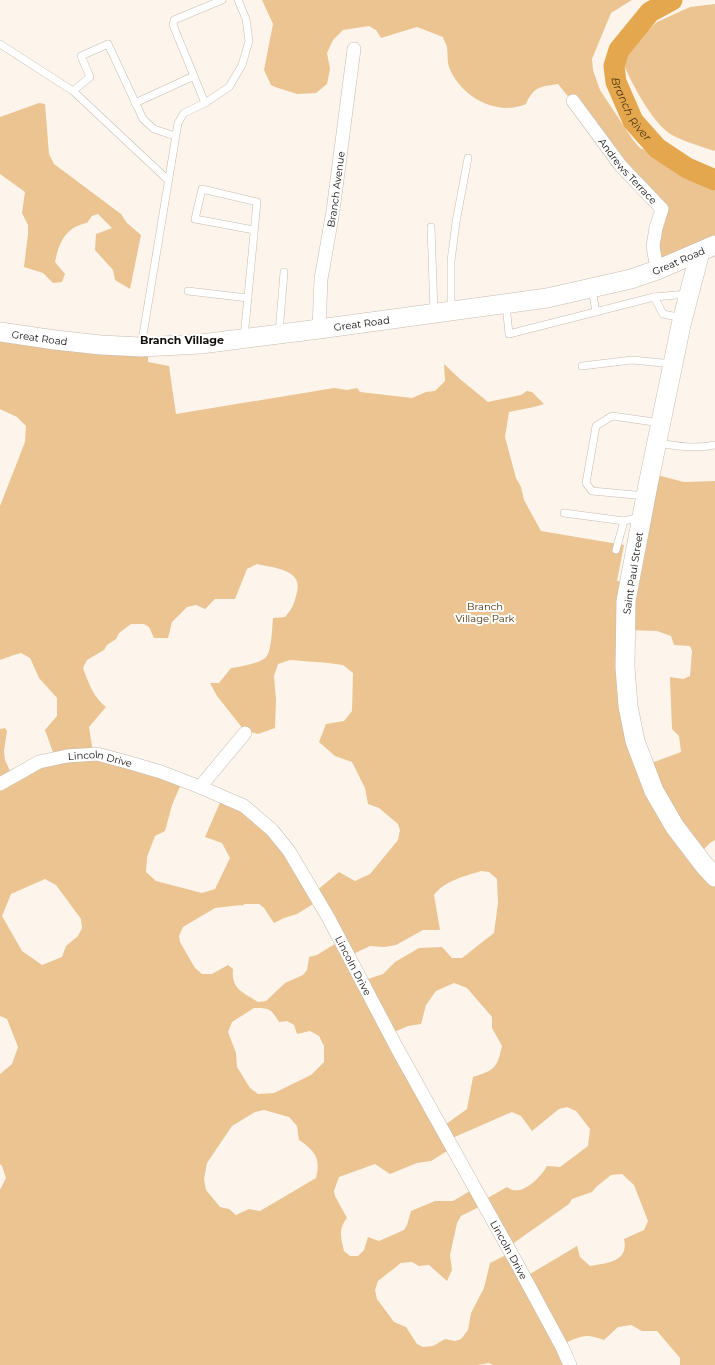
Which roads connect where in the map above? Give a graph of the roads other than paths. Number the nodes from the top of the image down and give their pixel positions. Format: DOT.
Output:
graph roads {
  1 [pos="222,0"];
  2 [pos="238,0"];
  3 [pos="0,44"];
  4 [pos="354,48"];
  5 [pos="194,76"];
  6 [pos="73,91"];
  7 [pos="573,101"];
  8 [pos="135,103"];
  9 [pos="205,103"];
  10 [pos="175,136"];
  11 [pos="468,158"];
  12 [pos="168,180"];
  13 [pos="431,227"];
  14 [pos="254,230"];
  15 [pos="708,248"];
  16 [pos="657,270"];
  17 [pos="284,272"];
  18 [pos="592,289"];
  19 [pos="188,291"];
  20 [pos="689,294"];
  21 [pos="654,297"];
  22 [pos="248,298"];
  23 [pos="506,303"];
  24 [pos="442,312"];
  25 [pos="596,312"];
  26 [pos="682,318"];
  27 [pos="319,329"];
  28 [pos="0,332"];
  29 [pos="279,334"];
  30 [pos="244,339"];
  31 [pos="141,347"];
  32 [pos="673,364"];
  33 [pos="582,366"];
  34 [pos="661,423"];
  35 [pos="657,443"];
  36 [pos="715,445"];
  37 [pos="646,496"];
  38 [pos="564,513"];
  39 [pos="642,517"];
  40 [pos="624,521"];
  41 [pos="616,550"];
  42 [pos="245,733"];
  43 [pos="0,784"];
  44 [pos="200,787"];
  45 [pos="715,877"];
  46 [pos="570,1365"];
  1 -- 5 [label="lane"];
  2 -- 9 [label="lane"];
  3 -- 6 [label="lane"];
  4 -- 27 [label="street, Branch Avenue"];
  5 -- 8 [label="lane"];
  5 -- 9 [label="lane"];
  6 -- 8 [label="lane"];
  6 -- 12 [label="lane"];
  7 -- 16 [label="street, Andrews Terrace"];
  8 -- 10 [label="lane"];
  9 -- 10 [label="lane"];
  10 -- 12 [label="lane"];
  11 -- 24 [label="lane"];
  12 -- 31 [label="lane"];
  13 -- 24 [label="lane"];
  14 -- 14 [label="lane"];
  14 -- 22 [label="lane"];
  15 -- 16 [label="main road, Great Road"];
  15 -- 20 [label="main road, Saint Paul Street"];
  16 -- 18 [label="main road, Great Road"];
  17 -- 29 [label="lane"];
  18 -- 23 [label="main road, Great Road"];
  18 -- 25 [label="lane"];
  19 -- 22 [label="lane"];
  20 -- 21 [label="lane"];
  20 -- 26 [label="main road, Saint Paul Street"];
  21 -- 25 [label="lane"];
  21 -- 26 [label="lane"];
  22 -- 30 [label="lane"];
  23 -- 24 [label="main road, Great Road"];
  23 -- 25 [label="lane"];
  24 -- 27 [label="main road, Great Road"];
  26 -- 32 [label="main road, Saint Paul Street"];
  27 -- 29 [label="main road, Great Road"];
  28 -- 31 [label="main road, Great Road"];
  29 -- 30 [label="main road, Great Road"];
  30 -- 31 [label="main road, Great Road"];
  32 -- 33 [label="lane"];
  32 -- 34 [label="main road, Saint Paul Street"];
  34 -- 35 [label="main road, Saint Paul Street"];
  34 -- 37 [label="lane"];
  35 -- 36 [label="lane"];
  35 -- 37 [label="main road, Saint Paul Street"];
  37 -- 39 [label="main road, Saint Paul Street"];
  38 -- 40 [label="lane"];
  39 -- 40 [label="lane"];
  39 -- 45 [label="main road, Saint Paul Street"];
  40 -- 41 [label="lane"];
  42 -- 44 [label="street"];
  43 -- 44 [label="street, Lincoln Drive"];
  44 -- 46 [label="street, Lincoln Drive"];
}
